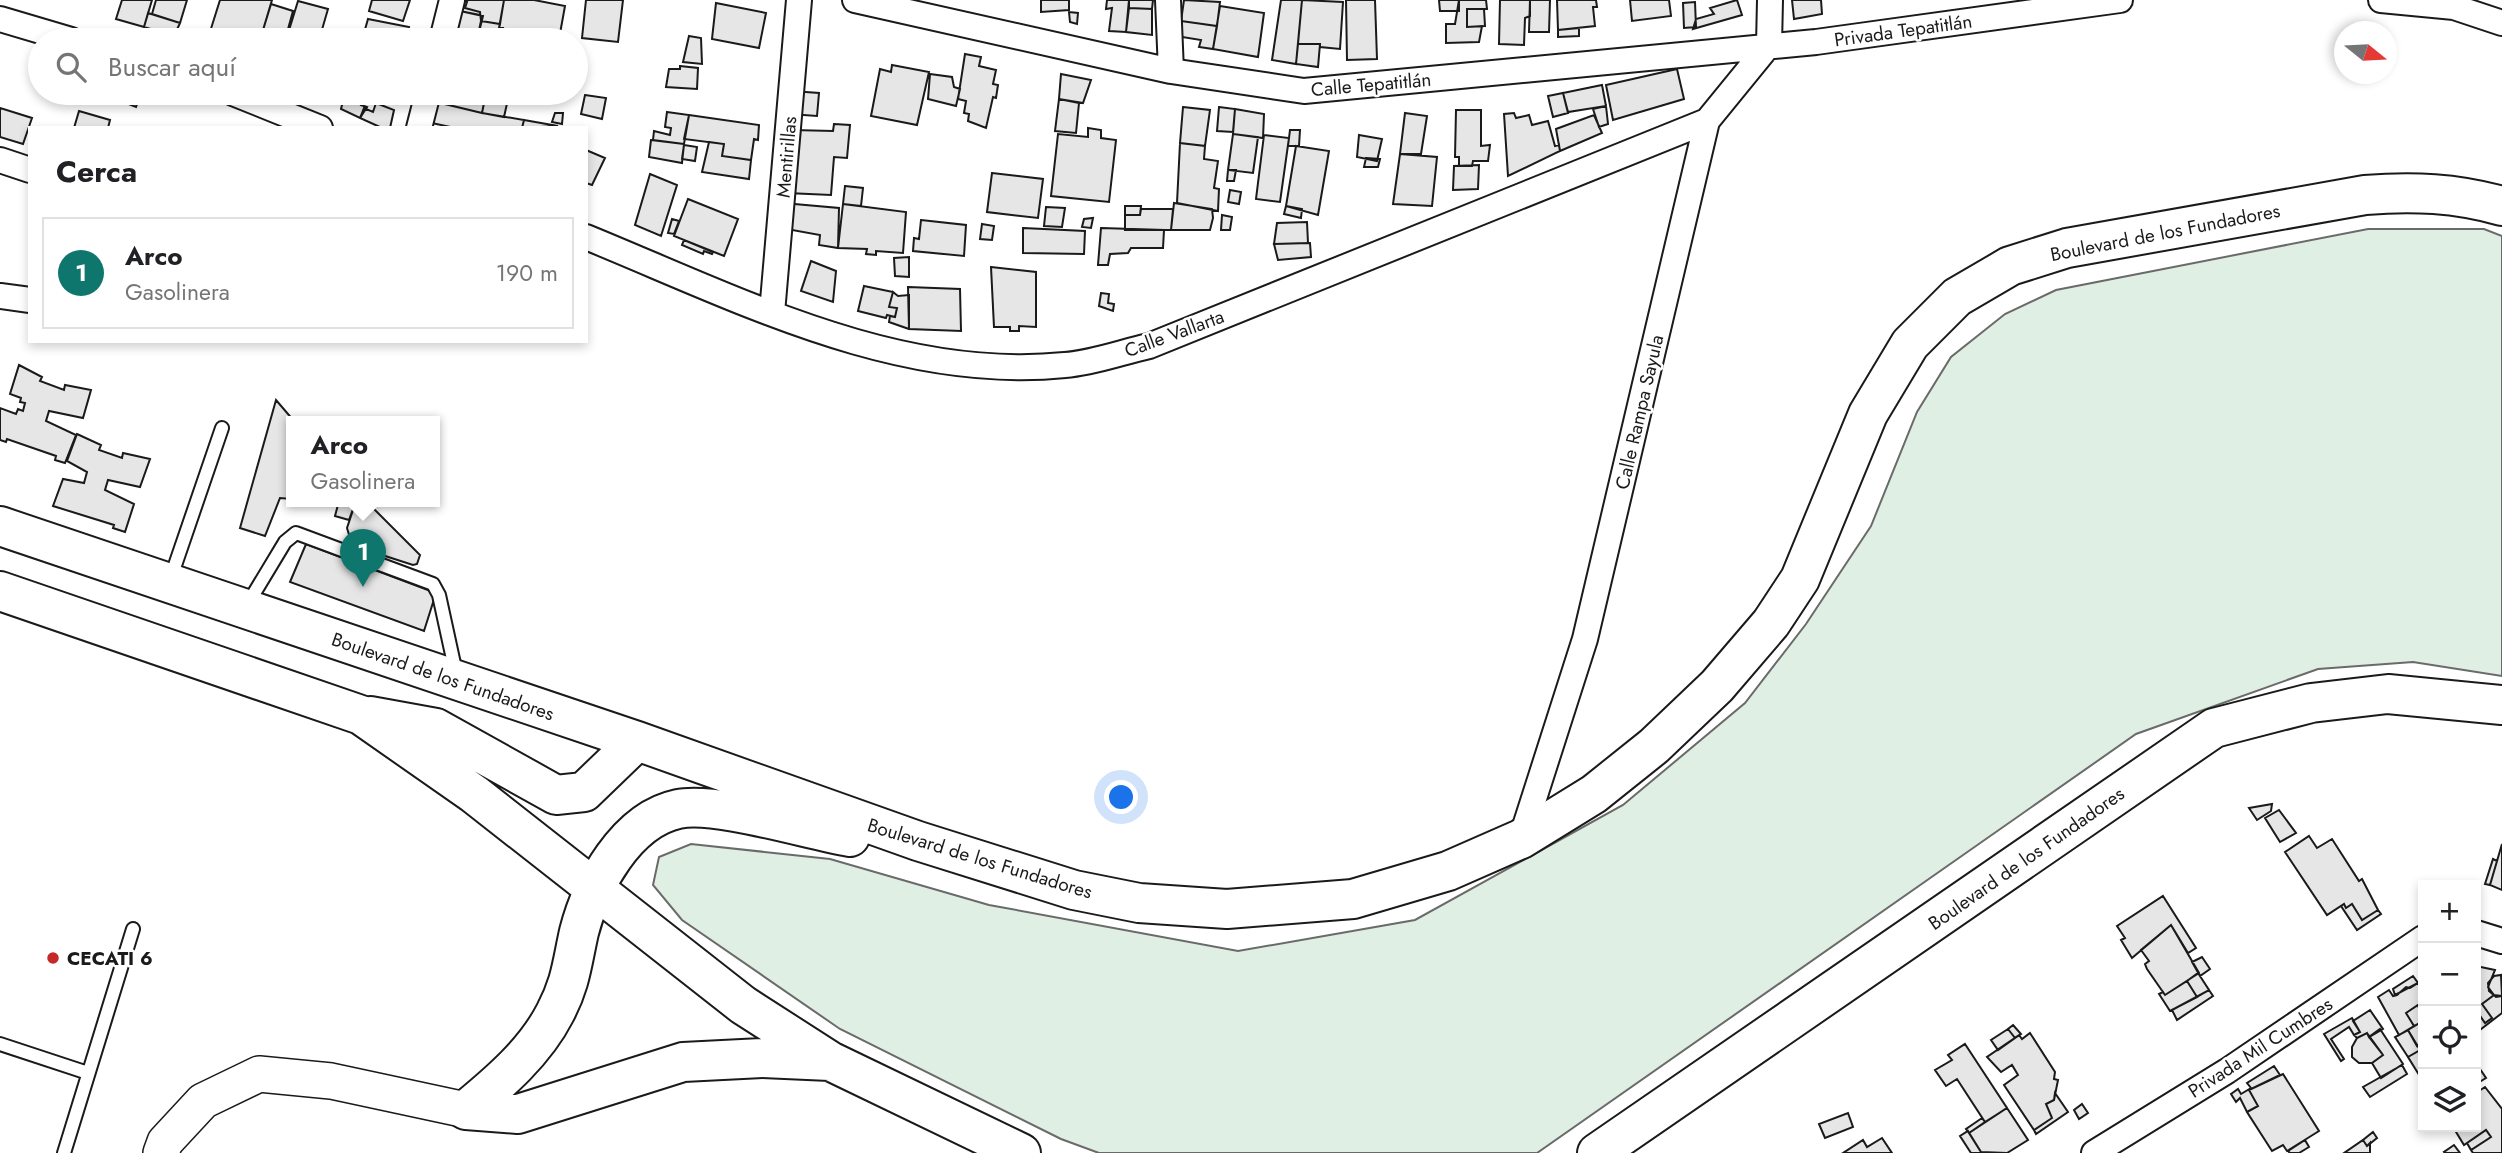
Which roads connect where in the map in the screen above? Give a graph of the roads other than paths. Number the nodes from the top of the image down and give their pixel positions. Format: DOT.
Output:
graph roads {
  1 [pos="452,0"];
  2 [pos="799,0"];
  3 [pos="855,0"];
  4 [pos="1168,0"];
  5 [pos="1770,0"];
  6 [pos="2120,0"];
  7 [pos="2381,0"];
  8 [pos="0,19"];
  9 [pos="2502,23"];
  10 [pos="30,28"];
  11 [pos="445,28"];
  12 [pos="1769,45"];
  13 [pos="1171,71"];
  14 [pos="263,105"];
  15 [pos="425,105"];
  16 [pos="1707,121"];
  17 [pos="315,126"];
  18 [pos="420,126"];
  19 [pos="0,160"];
  20 [pos="28,169"];
  21 [pos="2502,206"];
  22 [pos="588,238"];
  23 [pos="0,296"];
  24 [pos="28,300"];
  25 [pos="772,313"];
  26 [pos="222,428"];
  27 [pos="0,526"];
  28 [pos="169,583"];
  29 [pos="0,591"];
  30 [pos="245,609"];
  31 [pos="458,681"];
  32 [pos="2502,705"];
  33 [pos="361,715"];
  34 [pos="637,741"];
  35 [pos="1521,839"];
  36 [pos="918,841"];
  37 [pos="595,888"];
  38 [pos="133,929"];
  39 [pos="2481,935"];
  40 [pos="2418,941"];
  41 [pos="2502,941"];
  42 [pos="0,1044"];
  43 [pos="830,1061"];
  44 [pos="88,1073"];
  45 [pos="466,1110"];
  46 [pos="64,1153"];
  47 [pos="162,1153"];
  48 [pos="1021,1153"];
  49 [pos="1597,1153"];
  50 [pos="2094,1153"];
  1 -- 11 [label="street"];
  2 -- 25 [label="street, Mentirillas"];
  3 -- 13 [label="street, Calle Tepatitlán"];
  4 -- 13 [label="street"];
  5 -- 12 [label="street"];
  6 -- 12 [label="street, Privada Tepatitlán"];
  7 -- 9 [label="street"];
  8 -- 10 [label="street"];
  12 -- 13 [label="street, Calle Tepatitlán"];
  12 -- 16 [label="street, Calle Rampa Sayula"];
  14 -- 17 [label="street"];
  15 -- 18 [label="street"];
  16 -- 25 [label="street, Calle Vallarta"];
  16 -- 35 [label="street, Calle Rampa Sayula"];
  19 -- 20 [label="street"];
  21 -- 35 [label="main road, Boulevard de los Fundadores"];
  22 -- 25 [label="street, Calle Vallarta"];
  23 -- 24 [label="street"];
  26 -- 28 [label="lane"];
  27 -- 28 [label="main road, Boulevard de los Fundadores"];
  28 -- 30 [label="main road, Boulevard de los Fundadores"];
  29 -- 33 [label="main road"];
  30 -- 31 [label="main road, Boulevard de los Fundadores"];
  30 -- 31 [label="lane"];
  31 -- 34 [label="main road, Boulevard de los Fundadores"];
  32 -- 49 [label="main road, Boulevard de los Fundadores"];
  33 -- 34 [label="main road"];
  33 -- 37 [label="main road"];
  34 -- 36 [label="main road, Boulevard de los Fundadores"];
  35 -- 36 [label="main road, Boulevard de los Fundadores"];
  36 -- 37 [label="main road"];
  37 -- 43 [label="main road"];
  37 -- 45 [label="main road"];
  38 -- 44 [label="lane"];
  39 -- 41 [label="street"];
  40 -- 50 [label="street, Privada Mil Cumbres"];
  42 -- 44 [label="lane"];
  43 -- 45 [label="main road"];
  43 -- 48 [label="main road"];
  44 -- 46 [label="lane"];
  45 -- 47 [label="main road"];
}
